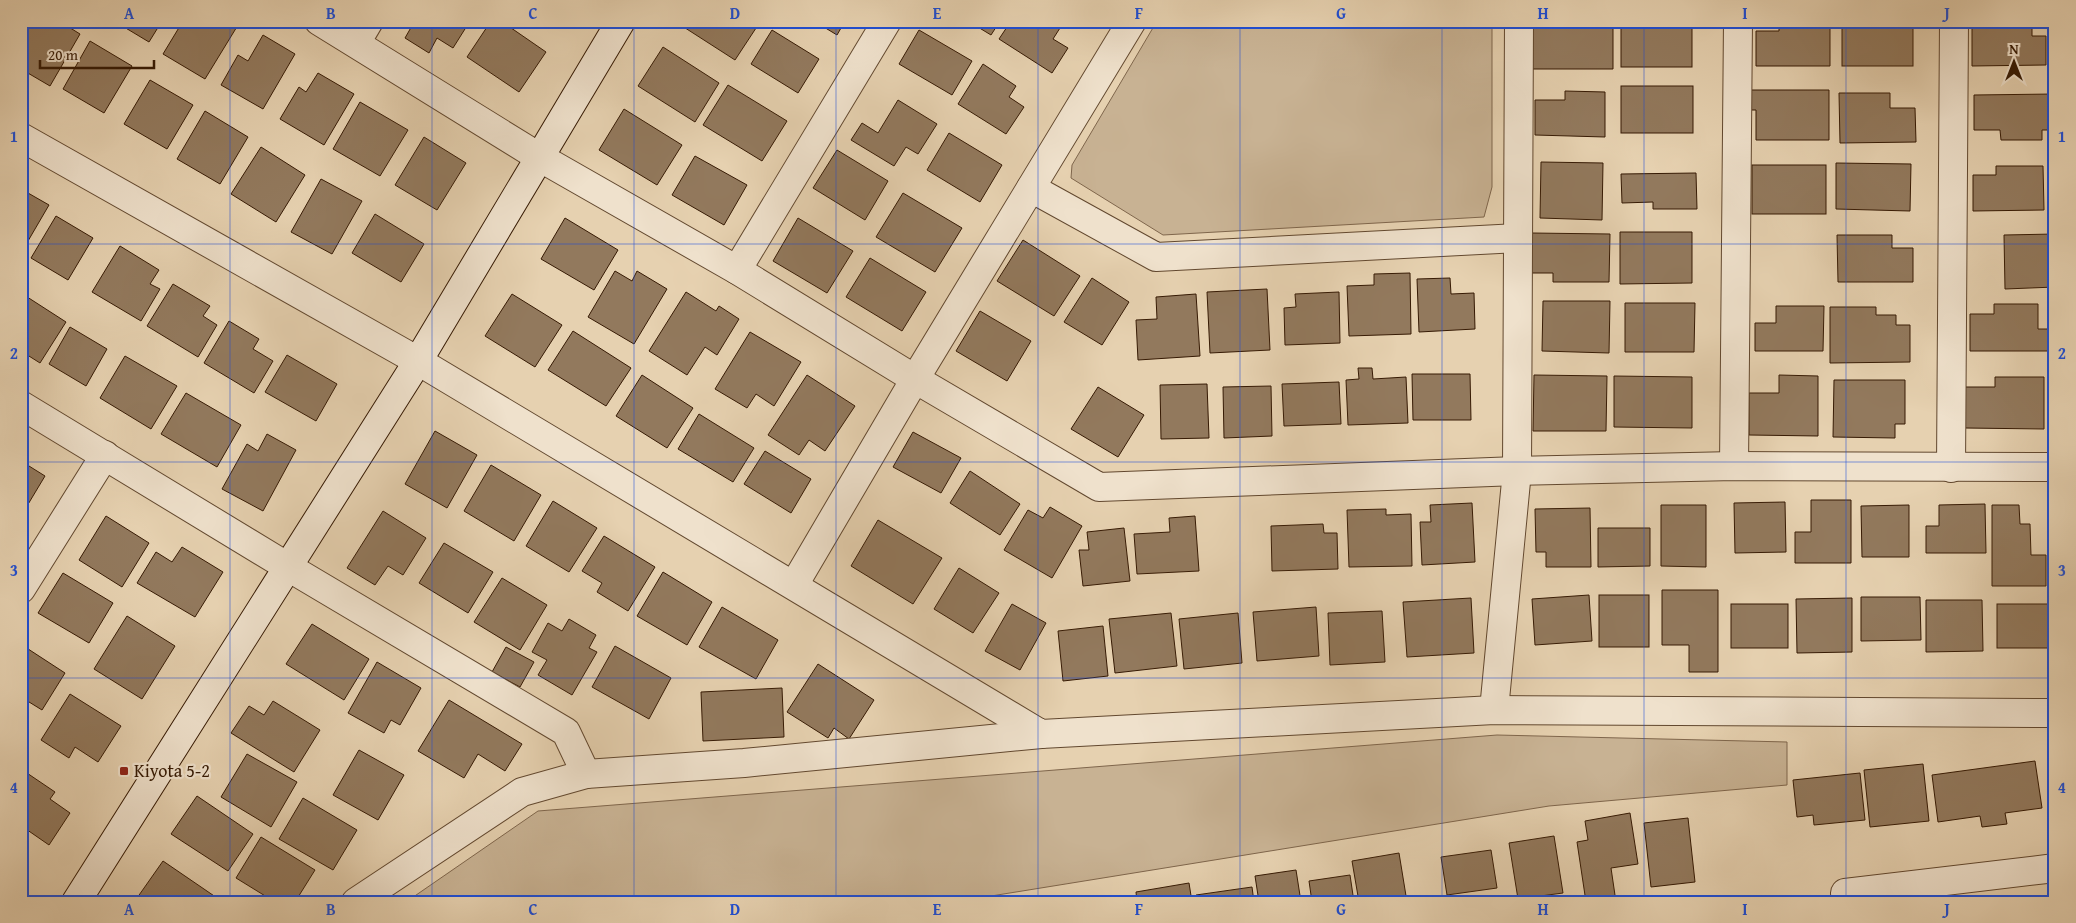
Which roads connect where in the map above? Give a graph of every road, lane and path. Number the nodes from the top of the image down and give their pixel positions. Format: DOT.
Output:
graph roads {
  1 [pos="319,21"];
  2 [pos="622,21"];
  3 [pos="887,21"];
  4 [pos="1132,21"];
  5 [pos="1519,21"];
  6 [pos="1738,21"];
  7 [pos="1954,21"];
  8 [pos="362,32"];
  9 [pos="21,137"];
  10 [pos="539,157"];
  11 [pos="1031,188"];
  12 [pos="1518,238"];
  13 [pos="737,270"];
  14 [pos="418,362"];
  15 [pos="915,379"];
  16 [pos="21,405"];
  17 [pos="105,455"];
  18 [pos="1734,466"];
  19 [pos="2055,467"];
  20 [pos="1951,468"];
  21 [pos="1517,471"];
  22 [pos="288,567"];
  23 [pos="794,585"];
  24 [pos="21,589"];
  25 [pos="1494,710"];
  26 [pos="2055,712"];
  27 [pos="1041,734"];
  28 [pos="586,774"];
  29 [pos="2055,868"];
  30 [pos="1846,893"];
  31 [pos="76,902"];
  32 [pos="356,902"];
  1 -- 8 [label="street"];
  2 -- 10 [label="street"];
  3 -- 13 [label="street"];
  4 -- 11 [label="street"];
  5 -- 12 [label="street"];
  6 -- 18 [label="street"];
  7 -- 20 [label="street"];
  8 -- 10 [label="street"];
  9 -- 14 [label="street"];
  10 -- 13 [label="street"];
  10 -- 14 [label="street"];
  11 -- 12 [label="street"];
  11 -- 15 [label="street"];
  12 -- 21 [label="street"];
  13 -- 15 [label="street"];
  14 -- 22 [label="street"];
  14 -- 23 [label="street"];
  15 -- 21 [label="street"];
  15 -- 23 [label="street"];
  16 -- 17 [label="street"];
  17 -- 22 [label="street"];
  17 -- 24 [label="street"];
  18 -- 20 [label="street"];
  18 -- 21 [label="street"];
  19 -- 20 [label="street"];
  21 -- 25 [label="street"];
  22 -- 28 [label="street"];
  22 -- 31 [label="street"];
  23 -- 27 [label="street"];
  25 -- 26 [label="street"];
  25 -- 27 [label="street"];
  27 -- 28 [label="street"];
  28 -- 32 [label="street"];
  29 -- 30 [label="street"];
}
